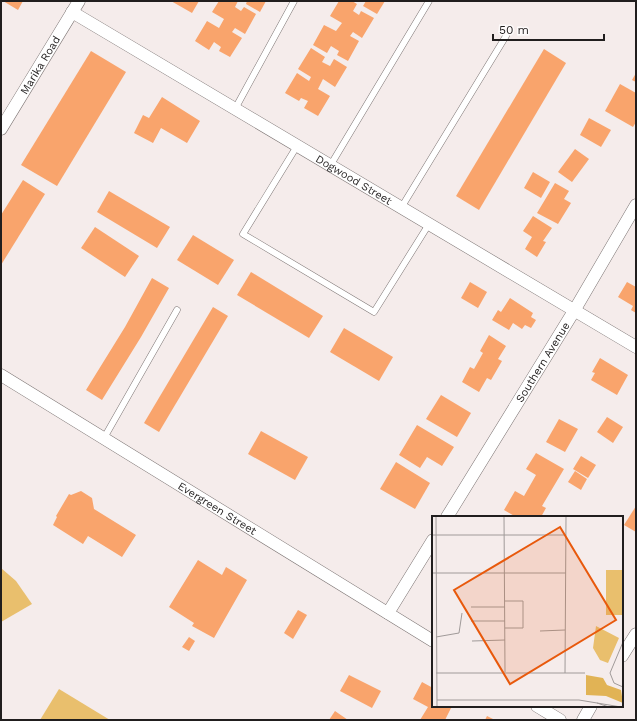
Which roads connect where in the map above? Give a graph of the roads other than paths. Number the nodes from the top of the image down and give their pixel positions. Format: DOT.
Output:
graph roads {
  1 [pos="79,1"];
  2 [pos="294,1"];
  3 [pos="429,1"];
  4 [pos="72,12"];
  5 [pos="506,36"];
  6 [pos="235,109"];
  7 [pos="1,128"];
  8 [pos="297,146"];
  9 [pos="330,166"];
  10 [pos="636,205"];
  11 [pos="402,208"];
  12 [pos="429,224"];
  13 [pos="177,310"];
  14 [pos="574,311"];
  15 [pos="636,347"];
  16 [pos="1,375"];
  17 [pos="104,438"];
  18 [pos="448,516"];
  19 [pos="432,542"];
  20 [pos="388,613"];
  21 [pos="636,634"];
  22 [pos="432,640"];
  23 [pos="623,654"];
  24 [pos="539,707"];
  25 [pos="590,707"];
  26 [pos="560,720"];
  27 [pos="583,720"];
  1 -- 4 [label="street, Marika Road"];
  2 -- 6 [label="lane"];
  3 -- 9 [label="lane"];
  4 -- 6 [label="street, Dogwood Street"];
  4 -- 7 [label="street, Marika Road"];
  5 -- 11 [label="lane"];
  6 -- 8 [label="street, Dogwood Street"];
  8 -- 9 [label="street, Dogwood Street"];
  8 -- 12 [label="lane"];
  9 -- 11 [label="street, Dogwood Street"];
  10 -- 14 [label="street, Southern Avenue"];
  11 -- 12 [label="street, Dogwood Street"];
  12 -- 14 [label="street, Dogwood Street"];
  13 -- 17 [label="lane"];
  14 -- 15 [label="street, Dogwood Street"];
  14 -- 18 [label="street, Southern Avenue"];
  16 -- 17 [label="street, Evergreen Street"];
  17 -- 20 [label="street, Evergreen Street"];
  19 -- 20 [label="street"];
  20 -- 22 [label="street, Evergreen Street"];
  21 -- 23 [label="street"];
  24 -- 26 [label="street"];
  25 -- 27 [label="street"];
}
